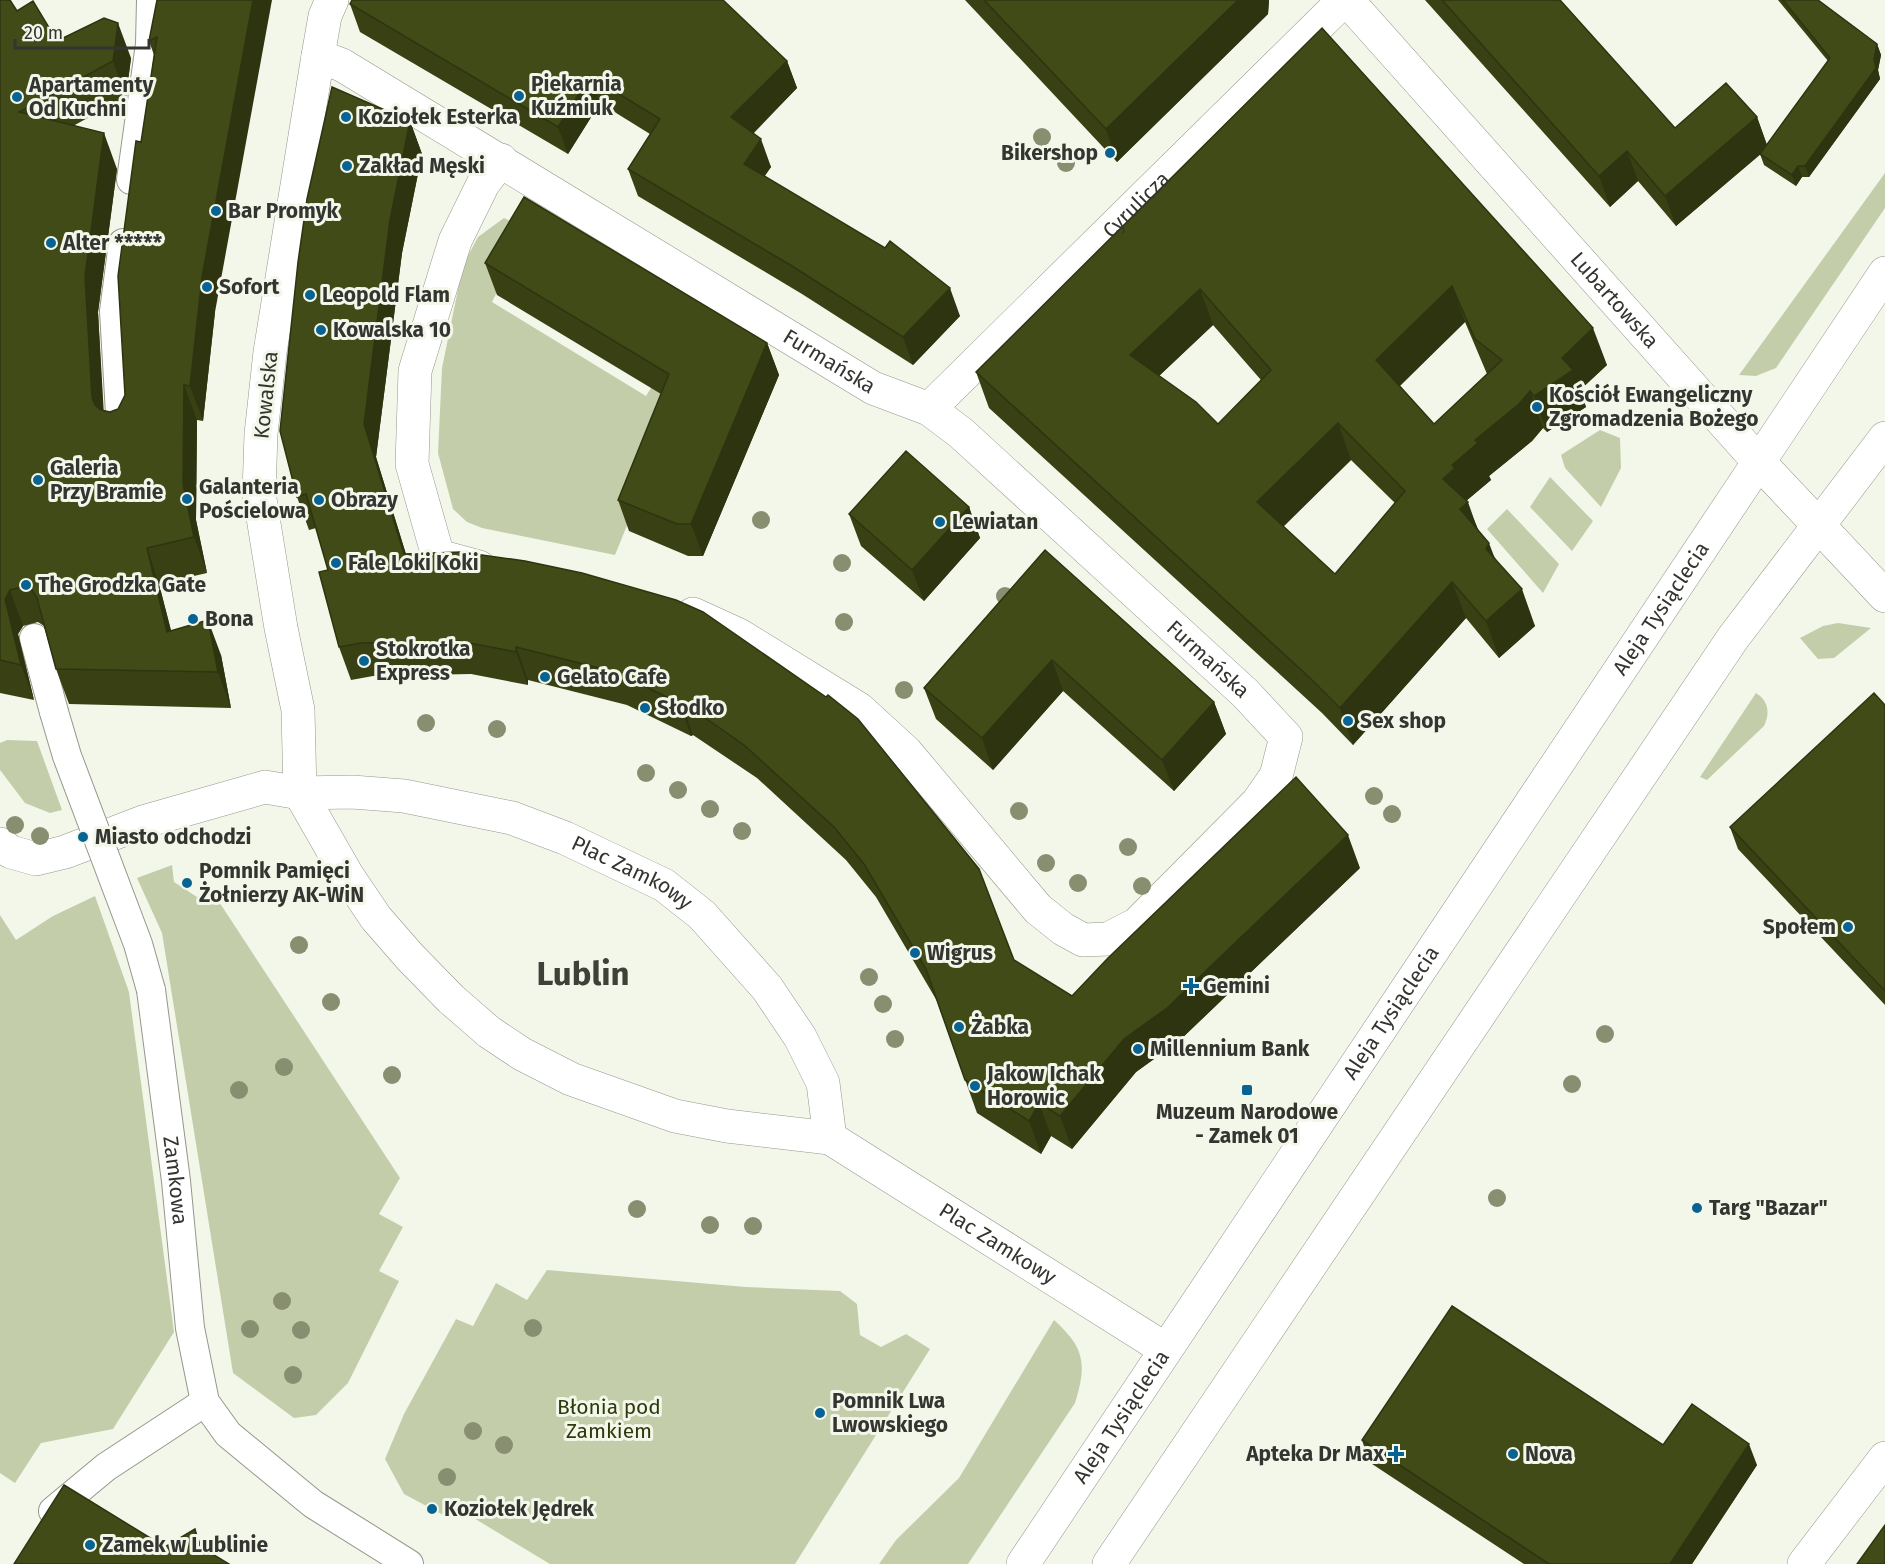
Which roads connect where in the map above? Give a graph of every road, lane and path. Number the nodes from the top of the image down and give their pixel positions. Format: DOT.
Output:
graph roads {
  1 [pos="151,0"];
  2 [pos="332,0"];
  3 [pos="1346,0"];
  4 [pos="318,56"];
  5 [pos="501,160"];
  6 [pos="1885,273"];
  7 [pos="929,410"];
  8 [pos="121,431"];
  9 [pos="1885,438"];
  10 [pos="1758,461"];
  11 [pos="1818,524"];
  12 [pos="506,571"];
  13 [pos="1885,596"];
  14 [pos="668,603"];
  15 [pos="34,638"];
  16 [pos="300,793"];
  17 [pos="0,844"];
  18 [pos="830,1138"];
  19 [pos="1165,1350"];
  20 [pos="204,1402"];
  21 [pos="1885,1458"];
  22 [pos="53,1511"];
  23 [pos="409,1564"];
  24 [pos="1023,1564"];
  25 [pos="1109,1564"];
  26 [pos="1804,1564"];
  1 -- 8 [label="street"];
  2 -- 4 [label="street, Kowalska"];
  3 -- 7 [label="street, Cyrulicza"];
  3 -- 10 [label="street, Lubartowska"];
  4 -- 5 [label="street, Furmańska"];
  4 -- 16 [label="street, Kowalska"];
  5 -- 7 [label="street, Furmańska"];
  5 -- 12 [label="street"];
  6 -- 10 [label="street, Aleja Tysiąclecia"];
  7 -- 14 [label="street, Furmańska"];
  9 -- 11 [label="street"];
  10 -- 11 [label="street, Lubartowska"];
  10 -- 19 [label="street, Aleja Tysiąclecia"];
  11 -- 13 [label="street, Lubartowska"];
  11 -- 25 [label="street"];
  15 -- 20 [label="street, Zamkowa, bridge"];
  16 -- 17 [label="street, Plac Zamkowy"];
  16 -- 18 [label="street, Plac Zamkowy"];
  16 -- 18 [label="street, Plac Zamkowy"];
  18 -- 19 [label="street, Plac Zamkowy"];
  19 -- 24 [label="street, Aleja Tysiąclecia"];
  20 -- 22 [label="street"];
  20 -- 23 [label="street, Zamkowa"];
  21 -- 26 [label="street"];
}
